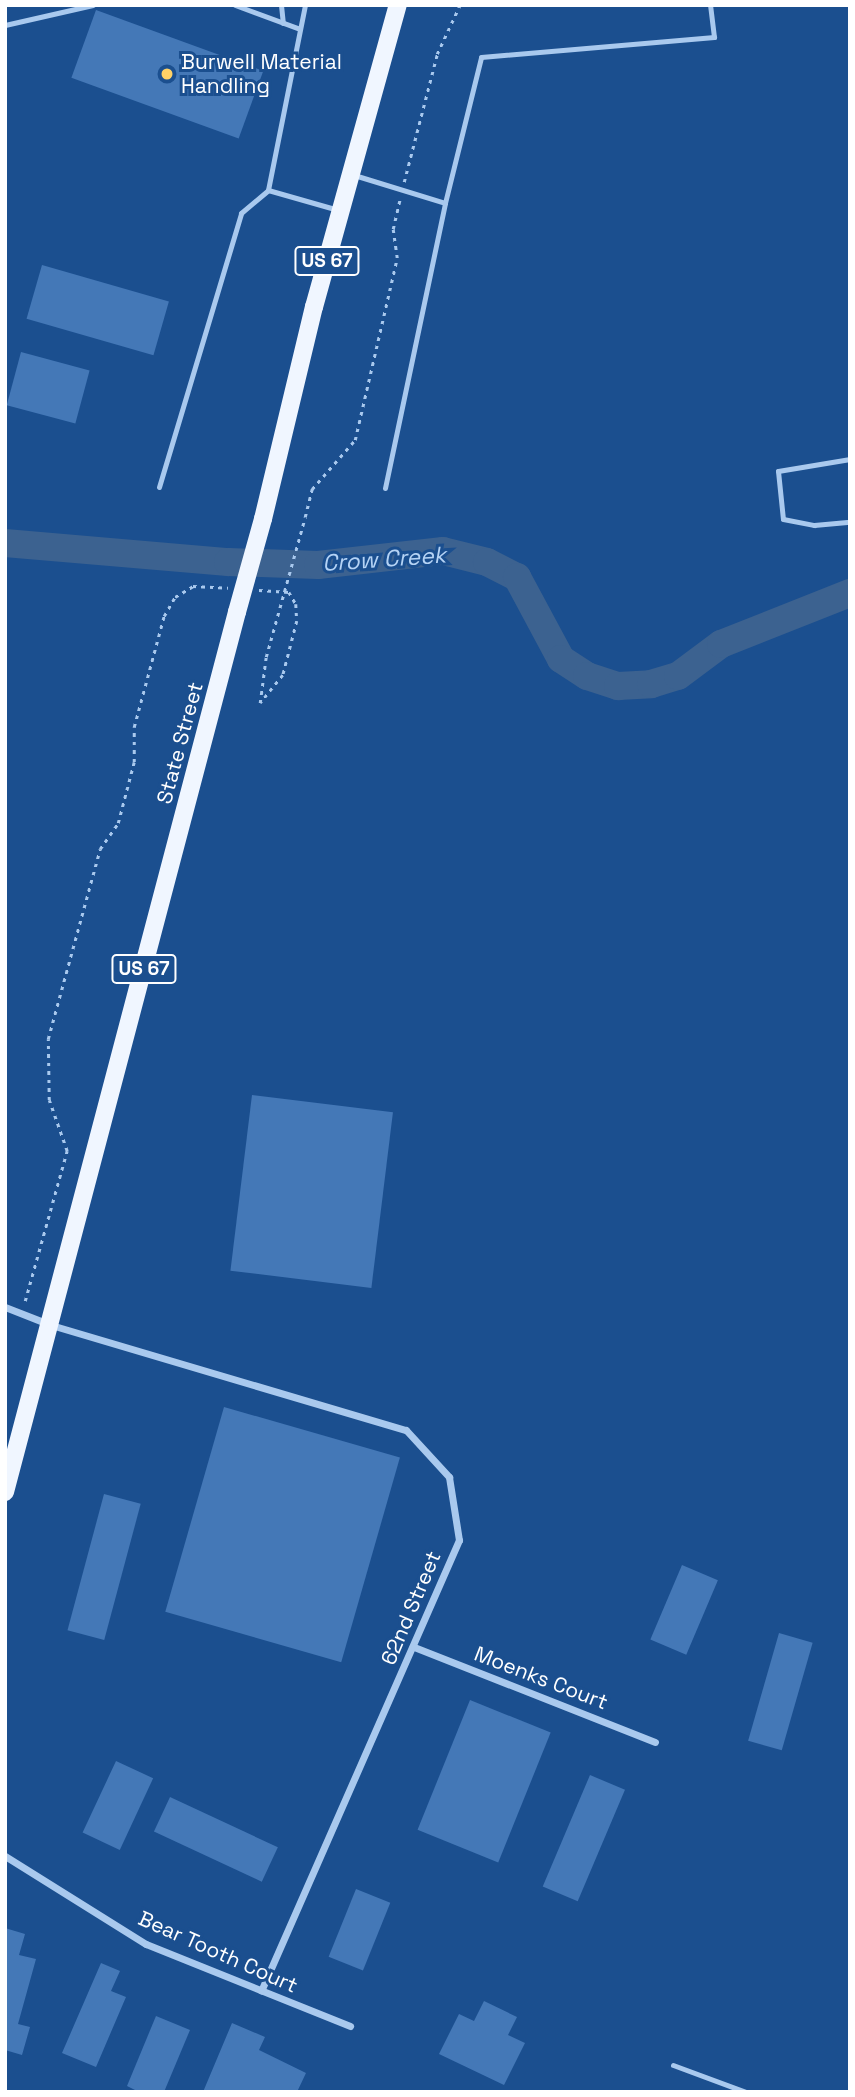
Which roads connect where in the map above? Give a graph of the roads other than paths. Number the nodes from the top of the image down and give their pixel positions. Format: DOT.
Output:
graph roads {
  1 [pos="93,5"];
  2 [pos="235,5"];
  3 [pos="282,5"];
  4 [pos="305,5"];
  5 [pos="398,5"];
  6 [pos="710,5"];
  7 [pos="284,23"];
  8 [pos="5,25"];
  9 [pos="300,29"];
  10 [pos="351,174"];
  11 [pos="268,190"];
  12 [pos="445,203"];
  13 [pos="341,211"];
  14 [pos="850,459"];
  15 [pos="159,487"];
  16 [pos="385,488"];
  17 [pos="850,522"];
  18 [pos="5,1307"];
  19 [pos="51,1325"];
  20 [pos="5,1492"];
  21 [pos="414,1647"];
  22 [pos="655,1742"];
  23 [pos="5,1856"];
  24 [pos="261,1990"];
  25 [pos="350,2026"];
  26 [pos="673,2065"];
  27 [pos="746,2092"];
  1 -- 8 [label="lane"];
  2 -- 7 [label="lane"];
  3 -- 7 [label="lane"];
  4 -- 9 [label="lane"];
  5 -- 10 [label="main road, State Street / US 67"];
  6 -- 12 [label="lane"];
  7 -- 9 [label="lane"];
  9 -- 11 [label="lane"];
  10 -- 12 [label="lane"];
  10 -- 13 [label="main road, State Street / US 67"];
  11 -- 13 [label="lane"];
  11 -- 15 [label="lane"];
  12 -- 16 [label="lane"];
  13 -- 19 [label="main road, State Street / US 67, bridge"];
  14 -- 17 [label="lane"];
  18 -- 19 [label="street, 62nd Street"];
  19 -- 20 [label="main road, State Street / US 67"];
  19 -- 21 [label="street, 62nd Street"];
  21 -- 22 [label="street, Moenks Court"];
  21 -- 24 [label="street, 62nd Street"];
  23 -- 24 [label="street, Bear Tooth Court"];
  24 -- 25 [label="street, Bear Tooth Court"];
  26 -- 27 [label="lane"];
}
